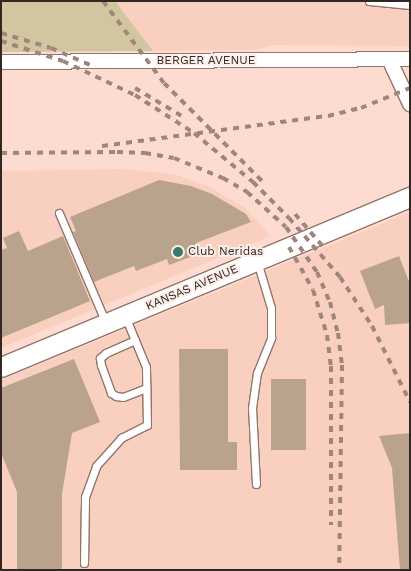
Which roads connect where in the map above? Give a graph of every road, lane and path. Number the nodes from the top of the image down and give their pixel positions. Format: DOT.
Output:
graph roads {
  1 [pos="369,1"];
  2 [pos="410,6"];
  3 [pos="389,59"];
  4 [pos="410,59"];
  5 [pos="1,62"];
  6 [pos="410,104"];
  7 [pos="410,197"];
  8 [pos="58,213"];
  9 [pos="257,260"];
  10 [pos="125,316"];
  11 [pos="106,324"];
  12 [pos="135,340"];
  13 [pos="1,367"];
  14 [pos="146,388"];
  15 [pos="256,484"];
  16 [pos="84,563"];
  1 -- 2 [label="lane"];
  3 -- 4 [label="street, BERGER AVENUE"];
  3 -- 5 [label="street, BERGER AVENUE"];
  3 -- 6 [label="street"];
  7 -- 9 [label="main road, KANSAS AVENUE"];
  8 -- 11 [label="lane"];
  9 -- 10 [label="main road, KANSAS AVENUE"];
  9 -- 15 [label="lane"];
  10 -- 11 [label="main road, KANSAS AVENUE"];
  10 -- 12 [label="lane"];
  11 -- 13 [label="main road, KANSAS AVENUE"];
  12 -- 14 [label="lane"];
  12 -- 14 [label="lane"];
  14 -- 16 [label="lane"];
}
